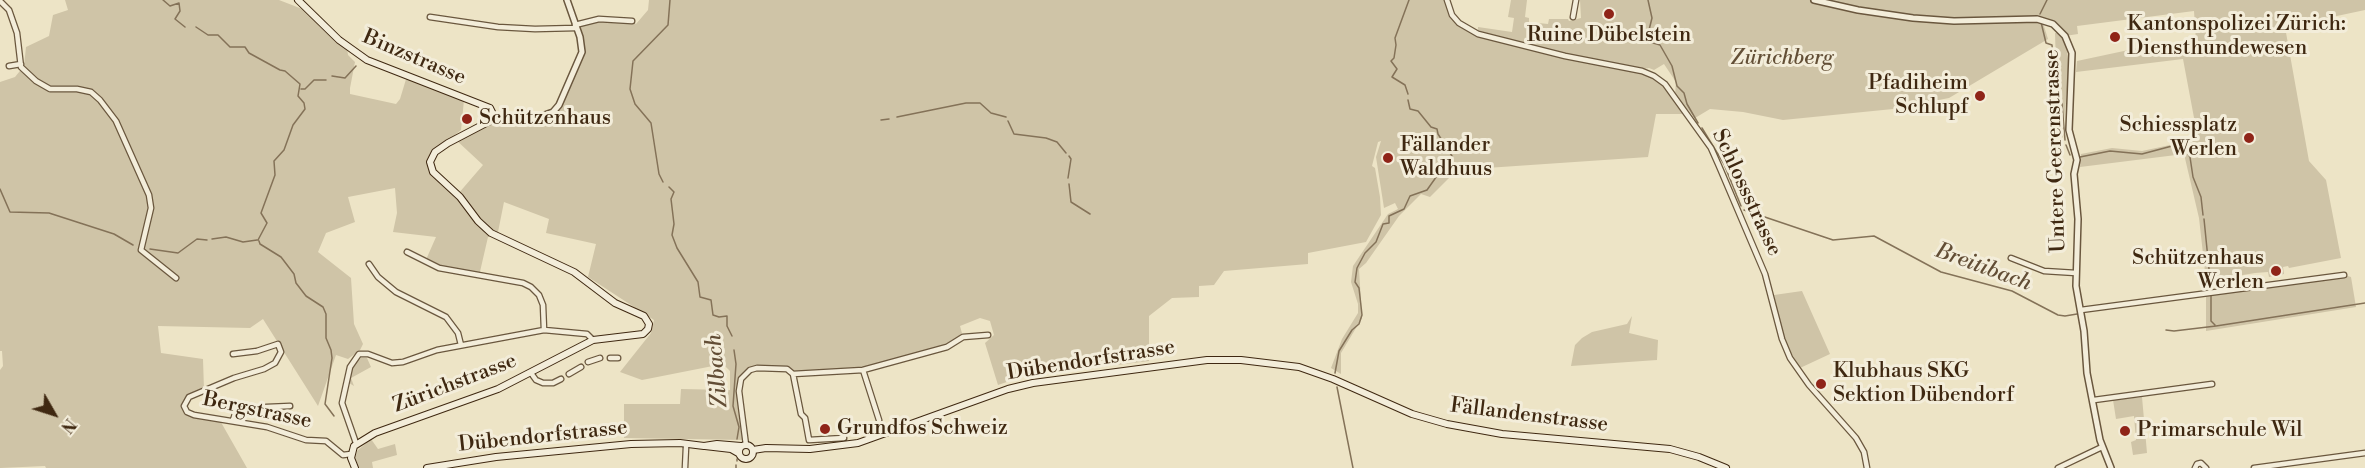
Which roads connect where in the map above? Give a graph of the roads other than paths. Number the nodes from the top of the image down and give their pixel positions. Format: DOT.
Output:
graph roads {
  1 [pos="298,0"];
  2 [pos="567,0"];
  3 [pos="1447,0"];
  4 [pos="1576,0"];
  5 [pos="1814,0"];
  6 [pos="0,1"];
  7 [pos="430,17"];
  8 [pos="1573,17"];
  9 [pos="632,21"];
  10 [pos="575,26"];
  11 [pos="21,65"];
  12 [pos="9,66"];
  13 [pos="493,116"];
  14 [pos="407,252"];
  15 [pos="2011,258"];
  16 [pos="369,264"];
  17 [pos="2076,273"];
  18 [pos="2344,275"];
  19 [pos="176,279"];
  20 [pos="2081,310"];
  21 [pos="544,330"];
  22 [pos="275,335"];
  23 [pos="988,335"];
  24 [pos="593,340"];
  25 [pos="278,344"];
  26 [pos="461,345"];
  27 [pos="233,354"];
  28 [pos="618,357"];
  29 [pos="600,358"];
  30 [pos="610,358"];
  31 [pos="588,362"];
  32 [pos="581,366"];
  33 [pos="863,370"];
  34 [pos="531,373"];
  35 [pos="569,374"];
  36 [pos="793,374"];
  37 [pos="561,379"];
  38 [pos="1333,379"];
  39 [pos="2212,384"];
  40 [pos="2094,400"];
  41 [pos="290,406"];
  42 [pos="233,420"];
  43 [pos="879,420"];
  44 [pos="842,431"];
  45 [pos="356,443"];
  46 [pos="688,446"];
  47 [pos="2102,447"];
  48 [pos="742,448"];
  49 [pos="753,450"];
  50 [pos="2365,453"];
  51 [pos="351,454"];
  52 [pos="451,466"];
  53 [pos="355,468"];
  54 [pos="427,468"];
  55 [pos="685,468"];
  56 [pos="1726,468"];
  57 [pos="1867,468"];
  58 [pos="2058,468"];
  59 [pos="2111,468"];
  60 [pos="2195,468"];
  61 [pos="2206,468"];
  62 [pos="2254,468"];
  1 -- 13 [label="main road, Binzstrasse"];
  2 -- 10 [label="street"];
  3 -- 57 [label="street, Schlossstrasse"];
  4 -- 8 [label="street"];
  5 -- 17 [label="street, Untere Geerenstrasse"];
  6 -- 11 [label="street"];
  7 -- 10 [label="street"];
  9 -- 10 [label="street"];
  10 -- 13 [label="street"];
  11 -- 12 [label="street"];
  11 -- 19 [label="street"];
  13 -- 24 [label="main road, Zürichstrasse"];
  14 -- 21 [label="street"];
  15 -- 17 [label="street, Untere Geerenstrasse"];
  16 -- 26 [label="street"];
  17 -- 20 [label="street, Untere Geerenstrasse"];
  18 -- 20 [label="street"];
  20 -- 40 [label="street, Untere Geerenstrasse"];
  21 -- 24 [label="street"];
  21 -- 26 [label="street"];
  22 -- 25 [label="street"];
  23 -- 33 [label="street"];
  24 -- 34 [label="main road, Zürichstrasse"];
  25 -- 27 [label="street"];
  25 -- 42 [label="street, Bergstrasse"];
  26 -- 45 [label="street"];
  28 -- 30 [label="street"];
  29 -- 31 [label="street"];
  32 -- 35 [label="street"];
  33 -- 36 [label="street"];
  33 -- 43 [label="street"];
  34 -- 37 [label="street"];
  34 -- 45 [label="main road, Zürichstrasse"];
  36 -- 44 [label="street"];
  36 -- 48 [label="street"];
  38 -- 49 [label="main road, Dübendorfstrasse"];
  38 -- 56 [label="main road, Fällandenstrasse"];
  39 -- 40 [label="street"];
  40 -- 47 [label="street, Untere Geerenstrasse"];
  41 -- 42 [label="street"];
  42 -- 51 [label="street, Bergstrasse"];
  45 -- 51 [label="main road"];
  46 -- 48 [label="main road, Dübendorfstrasse"];
  46 -- 52 [label="main road, Dübendorfstrasse"];
  46 -- 55 [label="street"];
  47 -- 58 [label="street"];
  47 -- 59 [label="street, Untere Geerenstrasse"];
  48 -- 49 [label="main road"];
  48 -- 49 [label="main road, Dübendorfstrasse"];
  50 -- 62 [label="street"];
  51 -- 53 [label="main road"];
  52 -- 54 [label="main road, Dübendorfstrasse"];
  60 -- 61 [label="street"];
}
